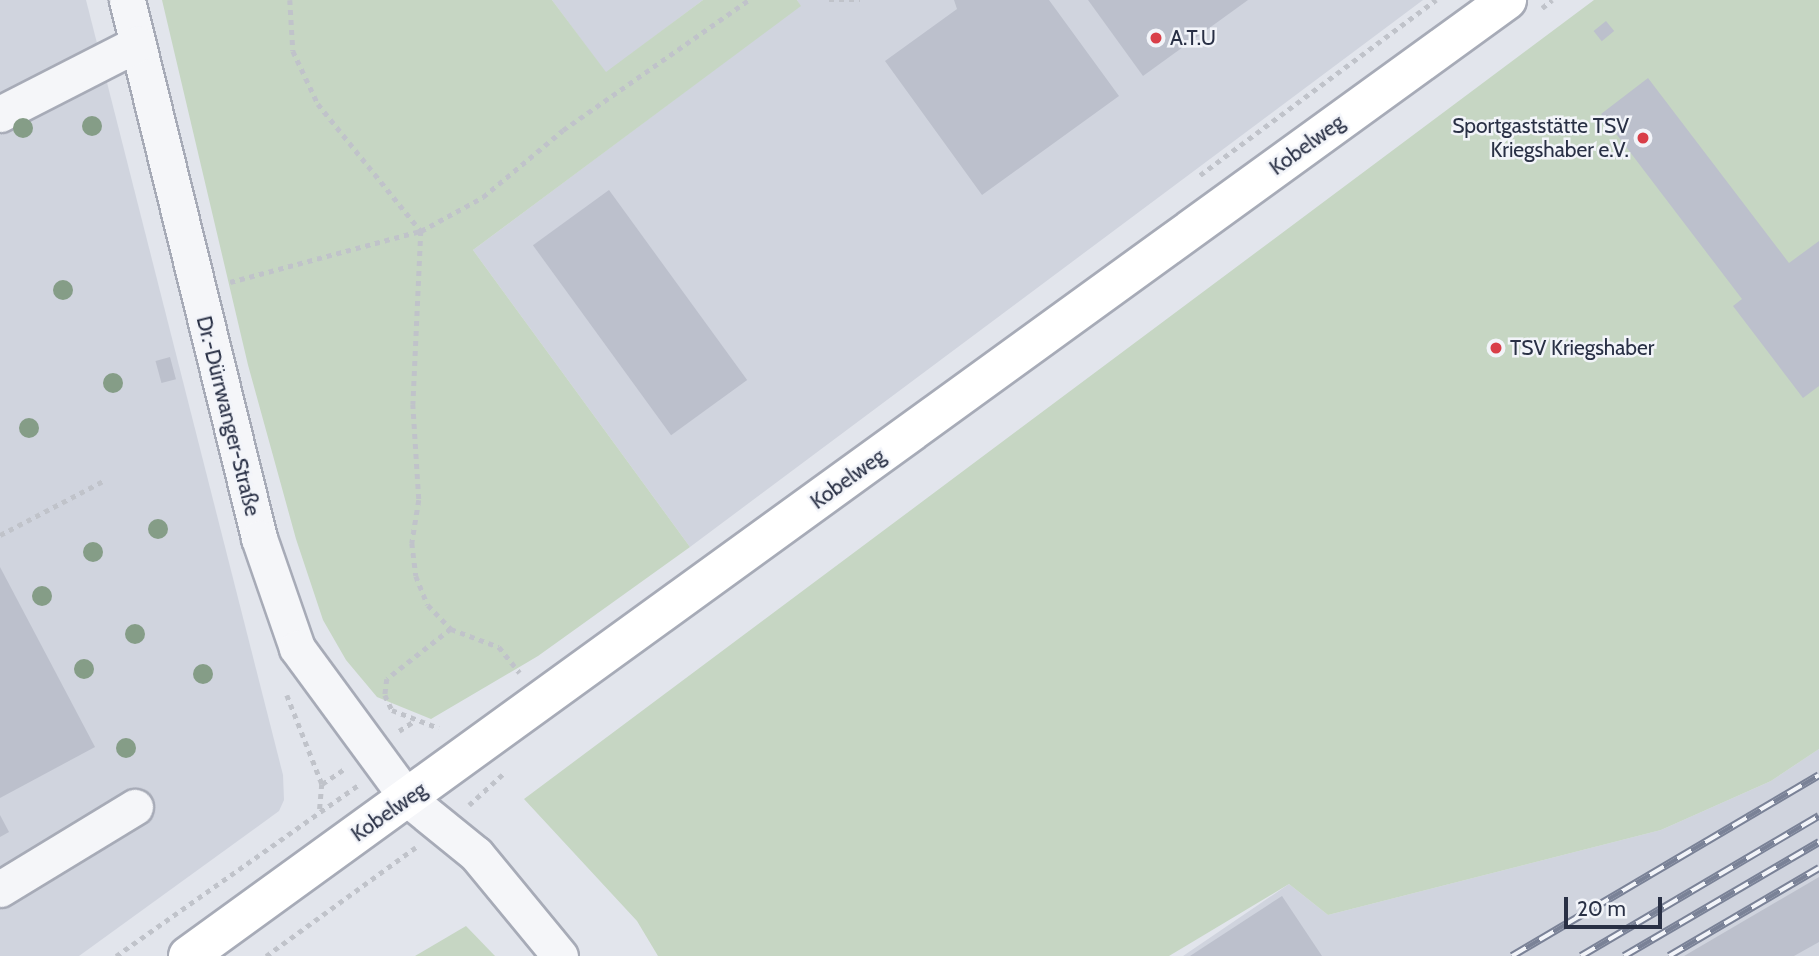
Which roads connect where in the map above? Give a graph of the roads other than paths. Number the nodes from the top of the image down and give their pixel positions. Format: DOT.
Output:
graph roads {
  1 [pos="128,0"];
  2 [pos="1507,0"];
  3 [pos="137,44"];
  4 [pos="0,114"];
  5 [pos="407,799"];
  6 [pos="135,807"];
  7 [pos="0,889"];
  8 [pos="188,956"];
  9 [pos="560,956"];
  1 -- 3 [label="street, Dr.-Dürrwanger-Straße"];
  2 -- 5 [label="main road, Kobelweg"];
  3 -- 4 [label="street"];
  3 -- 5 [label="street, Dr.-Dürrwanger-Straße"];
  5 -- 8 [label="main road, Kobelweg"];
  5 -- 9 [label="street, Dr.-Dürrwanger-Straße"];
  6 -- 7 [label="street"];
}
